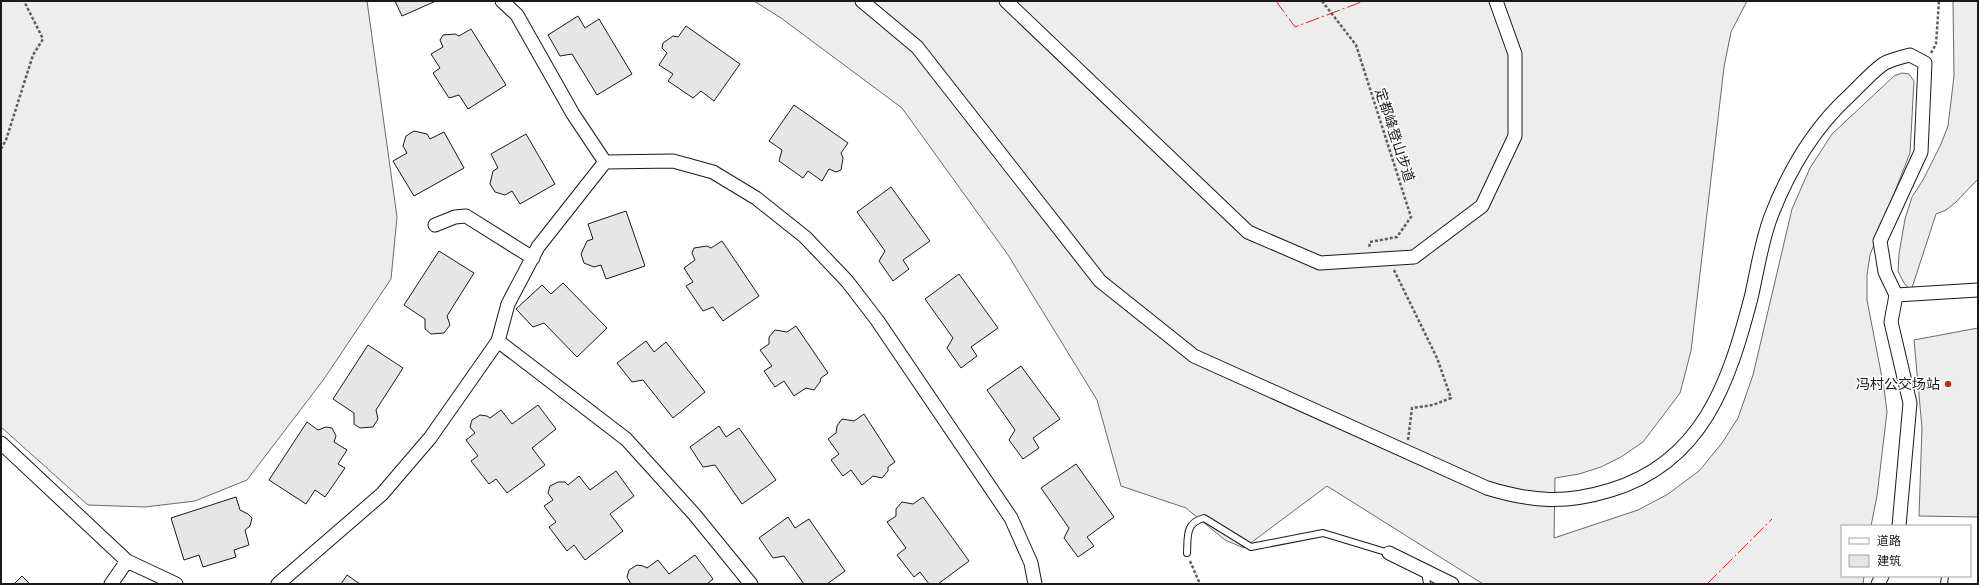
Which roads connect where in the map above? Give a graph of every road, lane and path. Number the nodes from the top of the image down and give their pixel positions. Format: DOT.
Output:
graph roads {
  1 [pos="24,1"];
  2 [pos="502,1"];
  3 [pos="862,1"];
  4 [pos="1006,1"];
  5 [pos="1322,1"];
  6 [pos="1496,1"];
  7 [pos="1939,1"];
  8 [pos="1925,63"];
  9 [pos="1,149"];
  10 [pos="605,162"];
  11 [pos="435,225"];
  12 [pos="532,258"];
  13 [pos="1389,258"];
  14 [pos="1367,260"];
  15 [pos="1978,290"];
  16 [pos="1896,295"];
  17 [pos="498,341"];
  18 [pos="1,444"];
  19 [pos="1407,452"];
  20 [pos="1899,525"];
  21 [pos="1187,553"];
  22 [pos="1389,553"];
  23 [pos="127,561"];
  24 [pos="1426,578"];
  25 [pos="111,584"];
  26 [pos="176,584"];
  27 [pos="278,584"];
  28 [pos="751,584"];
  29 [pos="1035,584"];
  30 [pos="1200,584"];
  31 [pos="1452,584"];
  1 -- 9 [label="path"];
  2 -- 10 [label="street"];
  3 -- 19 [label="street"];
  4 -- 14 [label="street"];
  5 -- 14 [label="path, 定都峰登山步道"];
  6 -- 13 [label="street"];
  7 -- 8 [label="path"];
  8 -- 16 [label="street"];
  8 -- 19 [label="street"];
  10 -- 12 [label="street"];
  10 -- 29 [label="street"];
  11 -- 12 [label="street"];
  12 -- 17 [label="street"];
  13 -- 14 [label="street"];
  13 -- 19 [label="path"];
  15 -- 16 [label="street"];
  16 -- 20 [label="street"];
  17 -- 27 [label="street"];
  17 -- 28 [label="street"];
  18 -- 23 [label="street"];
  21 -- 22 [label="lane"];
  21 -- 30 [label="path"];
  22 -- 24 [label="street"];
  23 -- 25 [label="street"];
  23 -- 26 [label="street"];
  24 -- 31 [label="street"];
}
